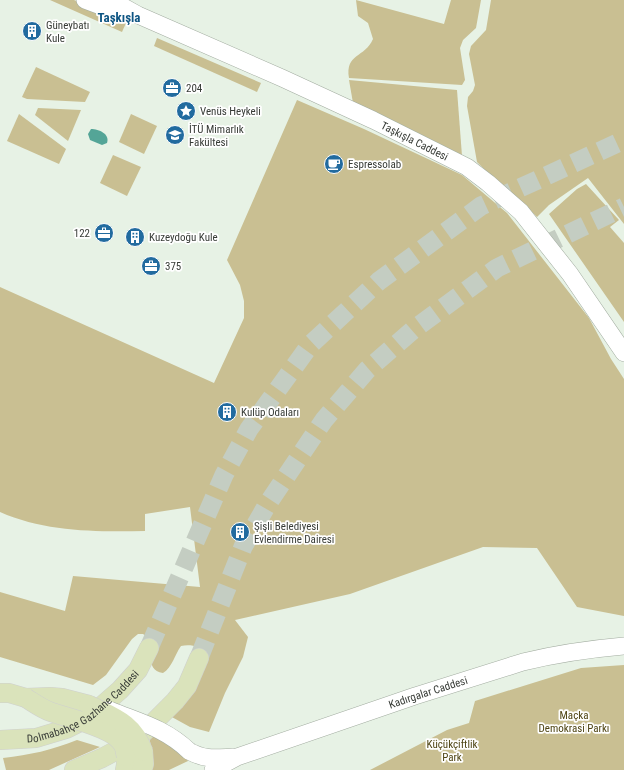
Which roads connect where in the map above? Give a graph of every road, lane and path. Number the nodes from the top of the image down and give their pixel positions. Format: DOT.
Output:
graph roads {
  1 [pos="86,0"];
  2 [pos="111,0"];
  3 [pos="138,15"];
  4 [pos="624,353"];
  5 [pos="624,646"];
  6 [pos="149,648"];
  7 [pos="199,658"];
  8 [pos="120,690"];
  9 [pos="9,692"];
  10 [pos="89,704"];
  11 [pos="0,740"];
  12 [pos="0,751"];
  13 [pos="237,757"];
  14 [pos="131,759"];
  15 [pos="74,770"];
  16 [pos="142,770"];
  17 [pos="213,770"];
  1 -- 3 [label="main road, Taşkışla Caddesi"];
  2 -- 3 [label="main road, Taşkışla Caddesi"];
  3 -- 4 [label="main road, Taşkışla Caddesi"];
  5 -- 13 [label="main road, Kadırgalar Caddesi"];
  6 -- 8 [label="main road, Dolmabahçe Gazhane Caddesi"];
  7 -- 15 [label="main road"];
  8 -- 11 [label="main road, Dolmabahçe Gazhane Caddesi"];
  8 -- 12 [label="main road"];
  9 -- 10 [label="main road"];
  9 -- 14 [label="main road, bridge"];
  10 -- 13 [label="main road, bridge"];
  10 -- 14 [label="main road, bridge"];
  13 -- 17 [label="main road"];
  14 -- 16 [label="main road"];
}
